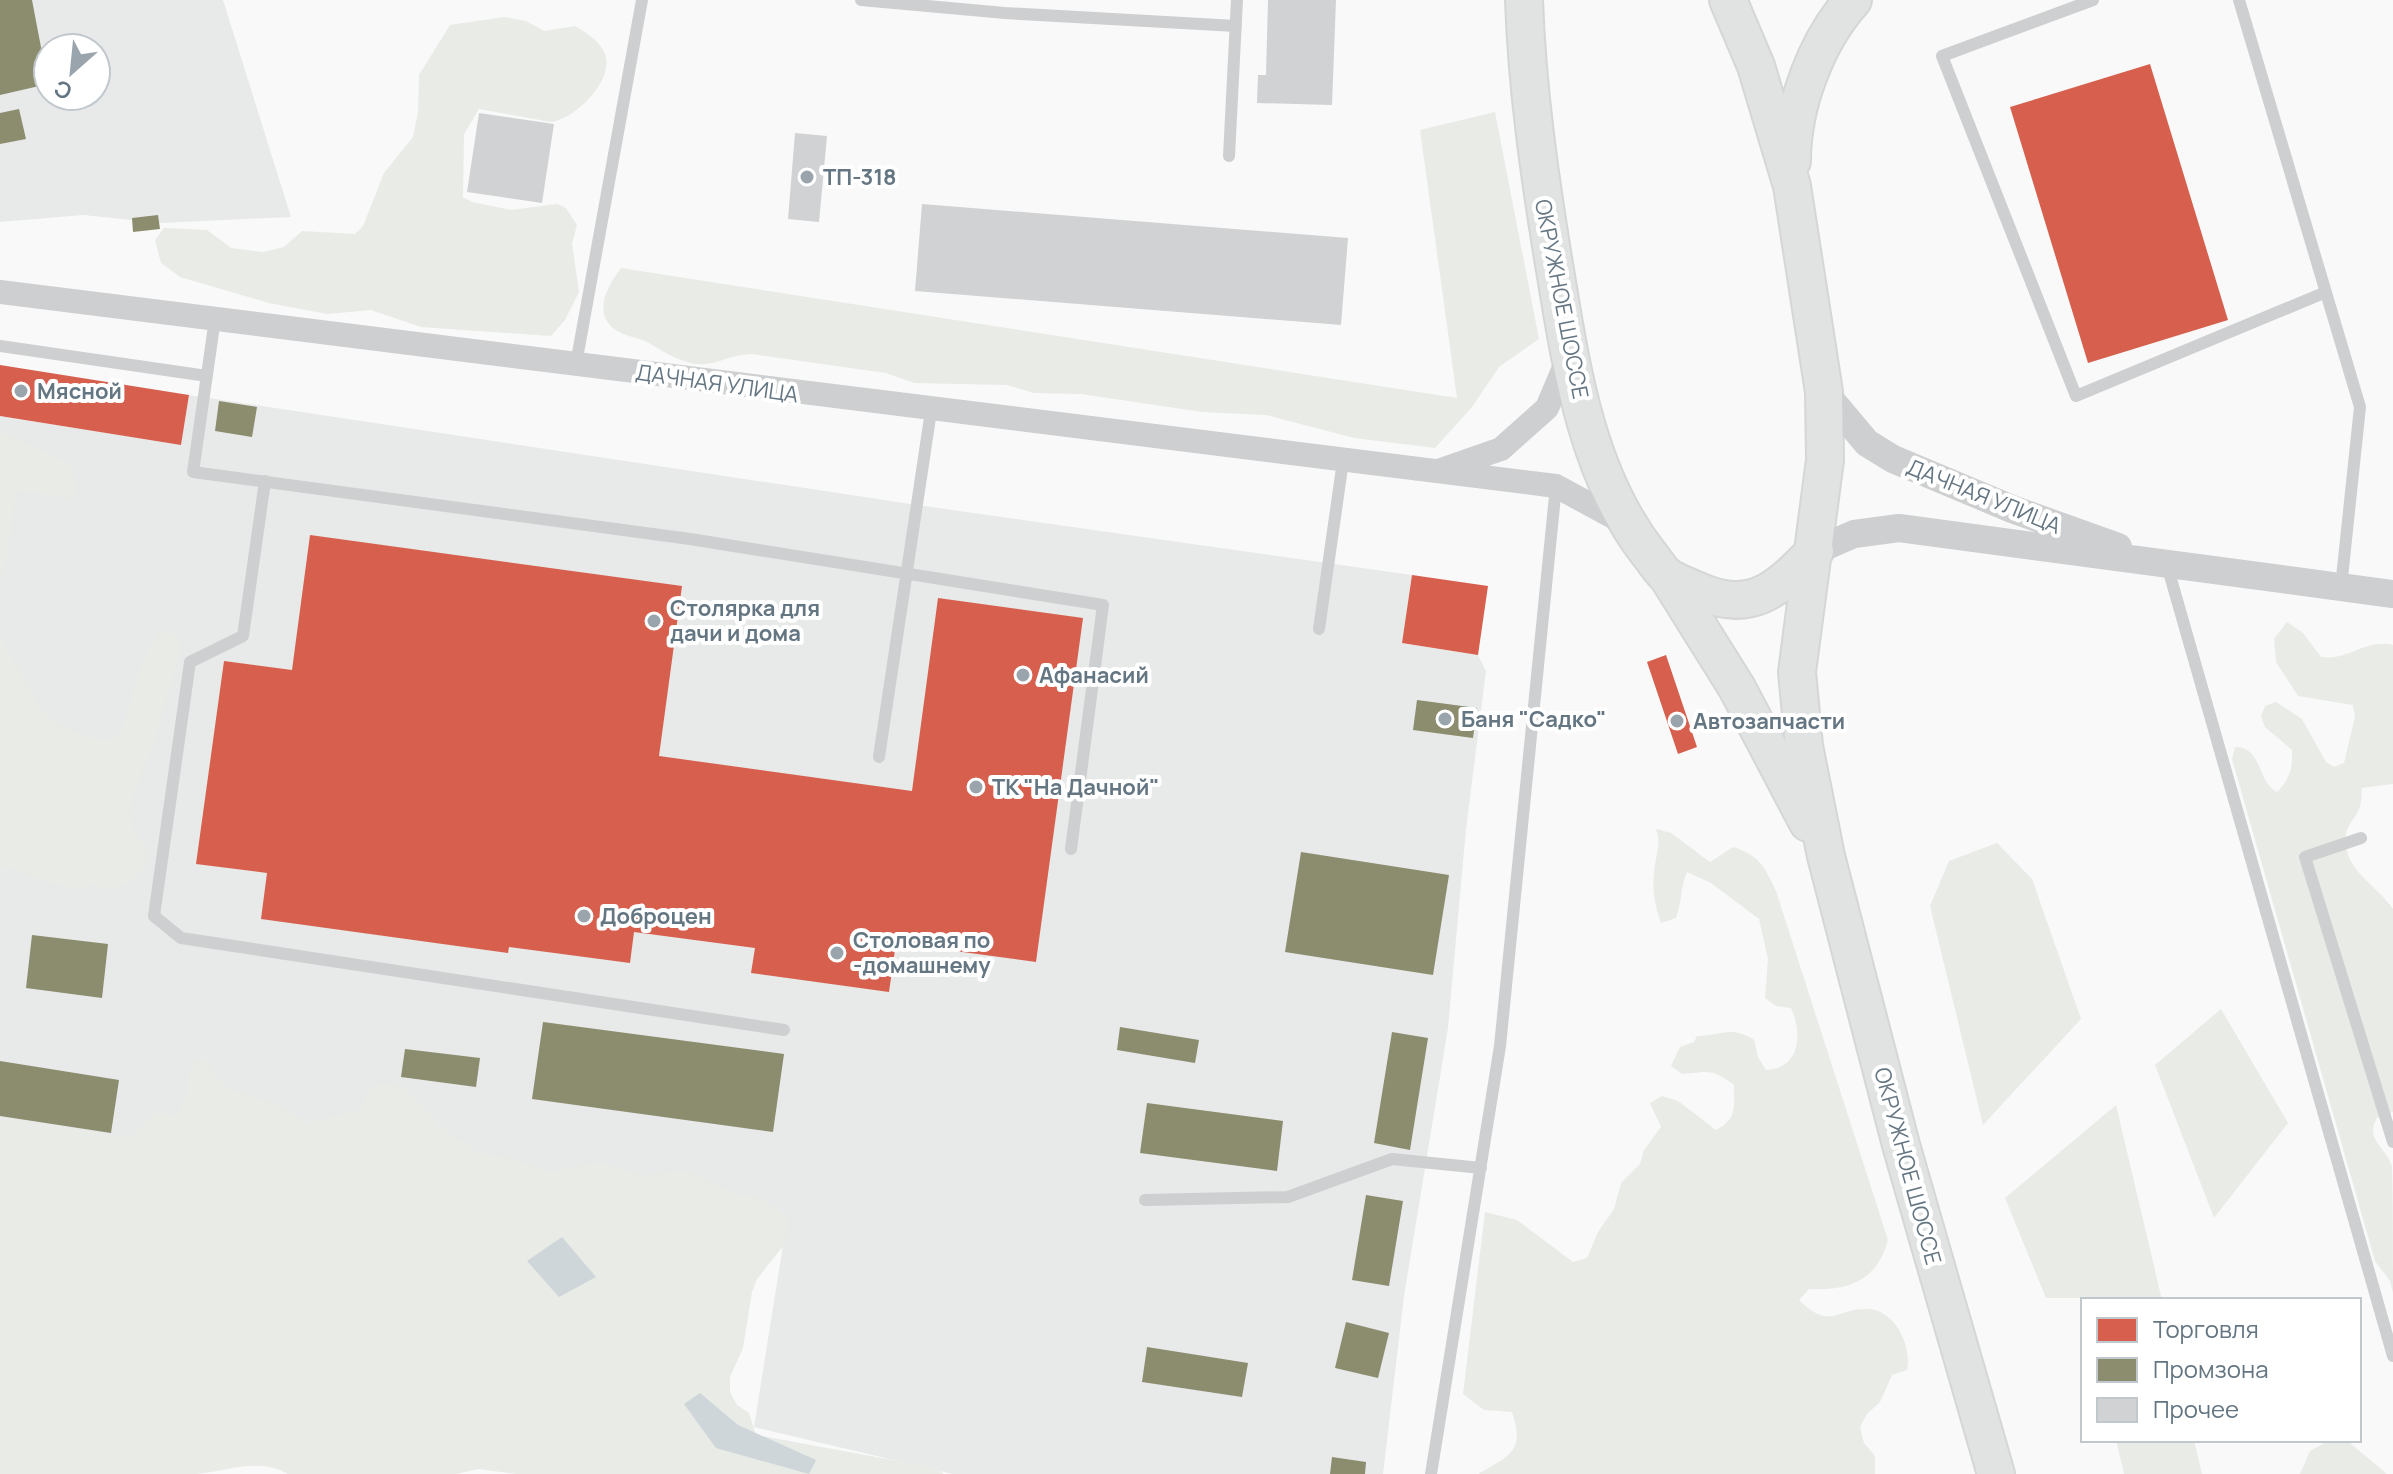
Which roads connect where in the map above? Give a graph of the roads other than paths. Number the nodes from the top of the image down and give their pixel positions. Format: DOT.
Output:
graph roads {
  1 [pos="642,0"];
  2 [pos="861,0"];
  3 [pos="1237,0"];
  4 [pos="1524,0"];
  5 [pos="1728,0"];
  6 [pos="1853,0"];
  7 [pos="2093,0"];
  8 [pos="2239,0"];
  9 [pos="1236,26"];
  10 [pos="1229,156"];
  11 [pos="1792,186"];
  12 [pos="0,292"];
  13 [pos="2326,292"];
  14 [pos="215,319"];
  15 [pos="0,346"];
  16 [pos="1569,356"];
  17 [pos="576,364"];
  18 [pos="207,376"];
  19 [pos="1824,392"];
  20 [pos="931,411"];
  21 [pos="1343,461"];
  22 [pos="1435,472"];
  23 [pos="265,481"];
  24 [pos="1556,486"];
  25 [pos="1626,524"];
  26 [pos="1815,551"];
  27 [pos="2167,565"];
  28 [pos="906,575"];
  29 [pos="1667,576"];
  30 [pos="2341,587"];
  31 [pos="2393,594"];
  32 [pos="1319,629"];
  33 [pos="879,757"];
  34 [pos="2361,838"];
  35 [pos="1071,849"];
  36 [pos="1826,856"];
  37 [pos="784,1030"];
  38 [pos="2393,1142"];
  39 [pos="1481,1168"];
  40 [pos="1145,1200"];
  41 [pos="2393,1356"];
  42 [pos="1431,1474"];
  43 [pos="1996,1474"];
  1 -- 17 [label="lane"];
  2 -- 9 [label="lane"];
  3 -- 9 [label="lane"];
  4 -- 16 [label="main road, ОКРУЖНОЕ ШОССЕ"];
  5 -- 11 [label="main road, ОКРУЖНОЕ ШОССЕ"];
  6 -- 11 [label="main road"];
  7 -- 13 [label="lane"];
  8 -- 13 [label="lane"];
  9 -- 10 [label="lane"];
  11 -- 19 [label="main road, ОКРУЖНОЕ ШОССЕ"];
  12 -- 14 [label="street, ДАЧНАЯ УЛИЦА"];
  13 -- 30 [label="lane"];
  14 -- 17 [label="street, ДАЧНАЯ УЛИЦА"];
  14 -- 18 [label="lane"];
  15 -- 18 [label="lane"];
  16 -- 22 [label="street, ДАЧНАЯ УЛИЦА"];
  16 -- 25 [label="main road, ОКРУЖНОЕ ШОССЕ"];
  17 -- 20 [label="street, ДАЧНАЯ УЛИЦА"];
  18 -- 23 [label="lane"];
  19 -- 26 [label="main road, ОКРУЖНОЕ ШОССЕ"];
  19 -- 27 [label="street, ДАЧНАЯ УЛИЦА"];
  20 -- 21 [label="street, ДАЧНАЯ УЛИЦА"];
  20 -- 28 [label="lane"];
  21 -- 22 [label="street, ДАЧНАЯ УЛИЦА"];
  21 -- 32 [label="lane"];
  22 -- 24 [label="street, ДАЧНАЯ УЛИЦА"];
  23 -- 28 [label="lane"];
  23 -- 37 [label="lane"];
  24 -- 25 [label="street, ДАЧНАЯ УЛИЦА"];
  24 -- 39 [label="lane"];
  25 -- 29 [label="main road, ОКРУЖНОЕ ШОССЕ"];
  26 -- 27 [label="street, ДАЧНАЯ УЛИЦА"];
  26 -- 29 [label="main road, ОКРУЖНОЕ ШОССЕ"];
  26 -- 36 [label="main road, ОКРУЖНОЕ ШОССЕ"];
  27 -- 30 [label="street, ДАЧНАЯ УЛИЦА"];
  27 -- 41 [label="lane"];
  28 -- 33 [label="lane"];
  28 -- 35 [label="lane"];
  29 -- 36 [label="main road, ОКРУЖНОЕ ШОССЕ"];
  30 -- 31 [label="street, ДАЧНАЯ УЛИЦА"];
  34 -- 38 [label="lane"];
  36 -- 43 [label="main road, ОКРУЖНОЕ ШОССЕ"];
  39 -- 40 [label="lane"];
  39 -- 42 [label="lane"];
}
